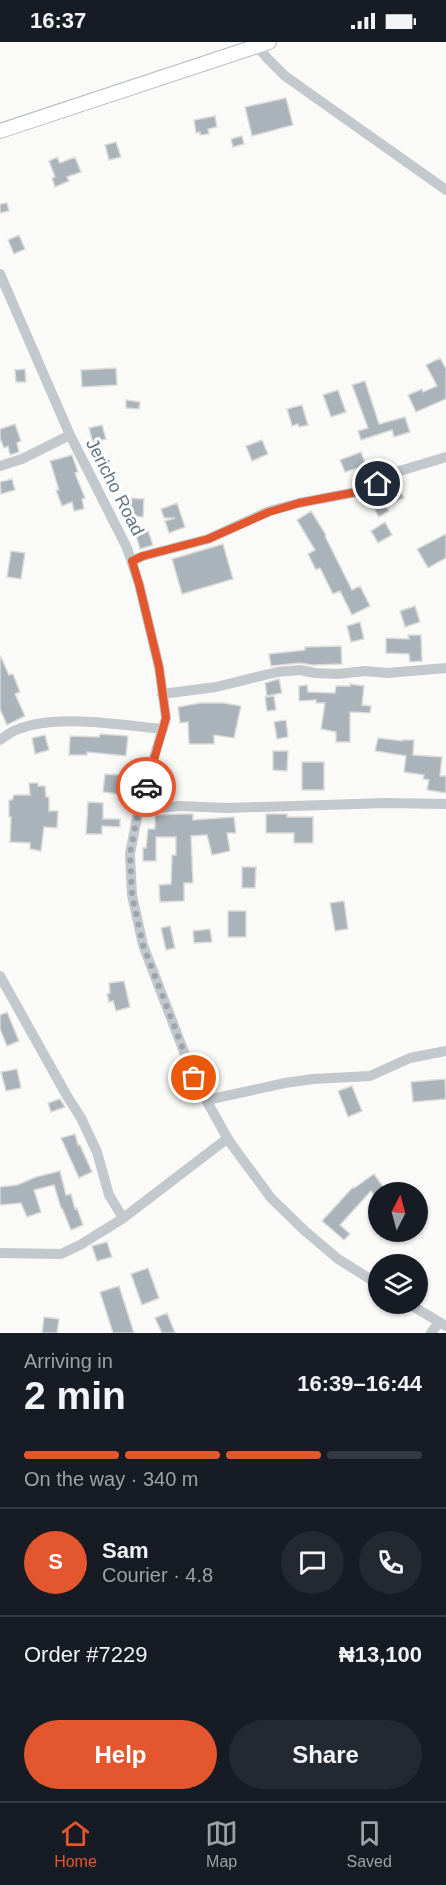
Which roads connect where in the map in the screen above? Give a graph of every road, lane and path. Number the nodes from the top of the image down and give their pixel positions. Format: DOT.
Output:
graph roads {
  1 [pos="263,44"];
  2 [pos="0,131"];
  3 [pos="446,190"];
  4 [pos="0,274"];
  5 [pos="70,435"];
  6 [pos="446,457"];
  7 [pos="0,466"];
  8 [pos="132,561"];
  9 [pos="446,668"];
  10 [pos="162,694"];
  11 [pos="163,729"];
  12 [pos="0,740"];
  13 [pos="141,803"];
  14 [pos="446,804"];
  15 [pos="0,976"];
  16 [pos="446,1051"];
  17 [pos="207,1100"];
  18 [pos="228,1138"];
  19 [pos="123,1218"];
  20 [pos="0,1253"];
  21 [pos="368,1278"];
  22 [pos="426,1314"];
  23 [pos="443,1324"];
  24 [pos="431,1333"];
  1 -- 2 [label="main road"];
  1 -- 3 [label="street"];
  4 -- 5 [label="street, Jericho Road"];
  5 -- 7 [label="street"];
  5 -- 8 [label="street, Jericho Road"];
  6 -- 8 [label="street"];
  8 -- 10 [label="street, Jericho Road"];
  9 -- 10 [label="street"];
  10 -- 11 [label="street, Jericho Road"];
  11 -- 12 [label="street"];
  11 -- 13 [label="street, Jericho Road"];
  13 -- 14 [label="street"];
  13 -- 17 [label="street, Jericho Road"];
  15 -- 19 [label="street"];
  16 -- 17 [label="street"];
  17 -- 18 [label="street, Jericho Road"];
  18 -- 19 [label="street"];
  18 -- 21 [label="street, Jericho Road"];
  19 -- 20 [label="street"];
  22 -- 23 [label="street"];
  23 -- 24 [label="street"];
}
